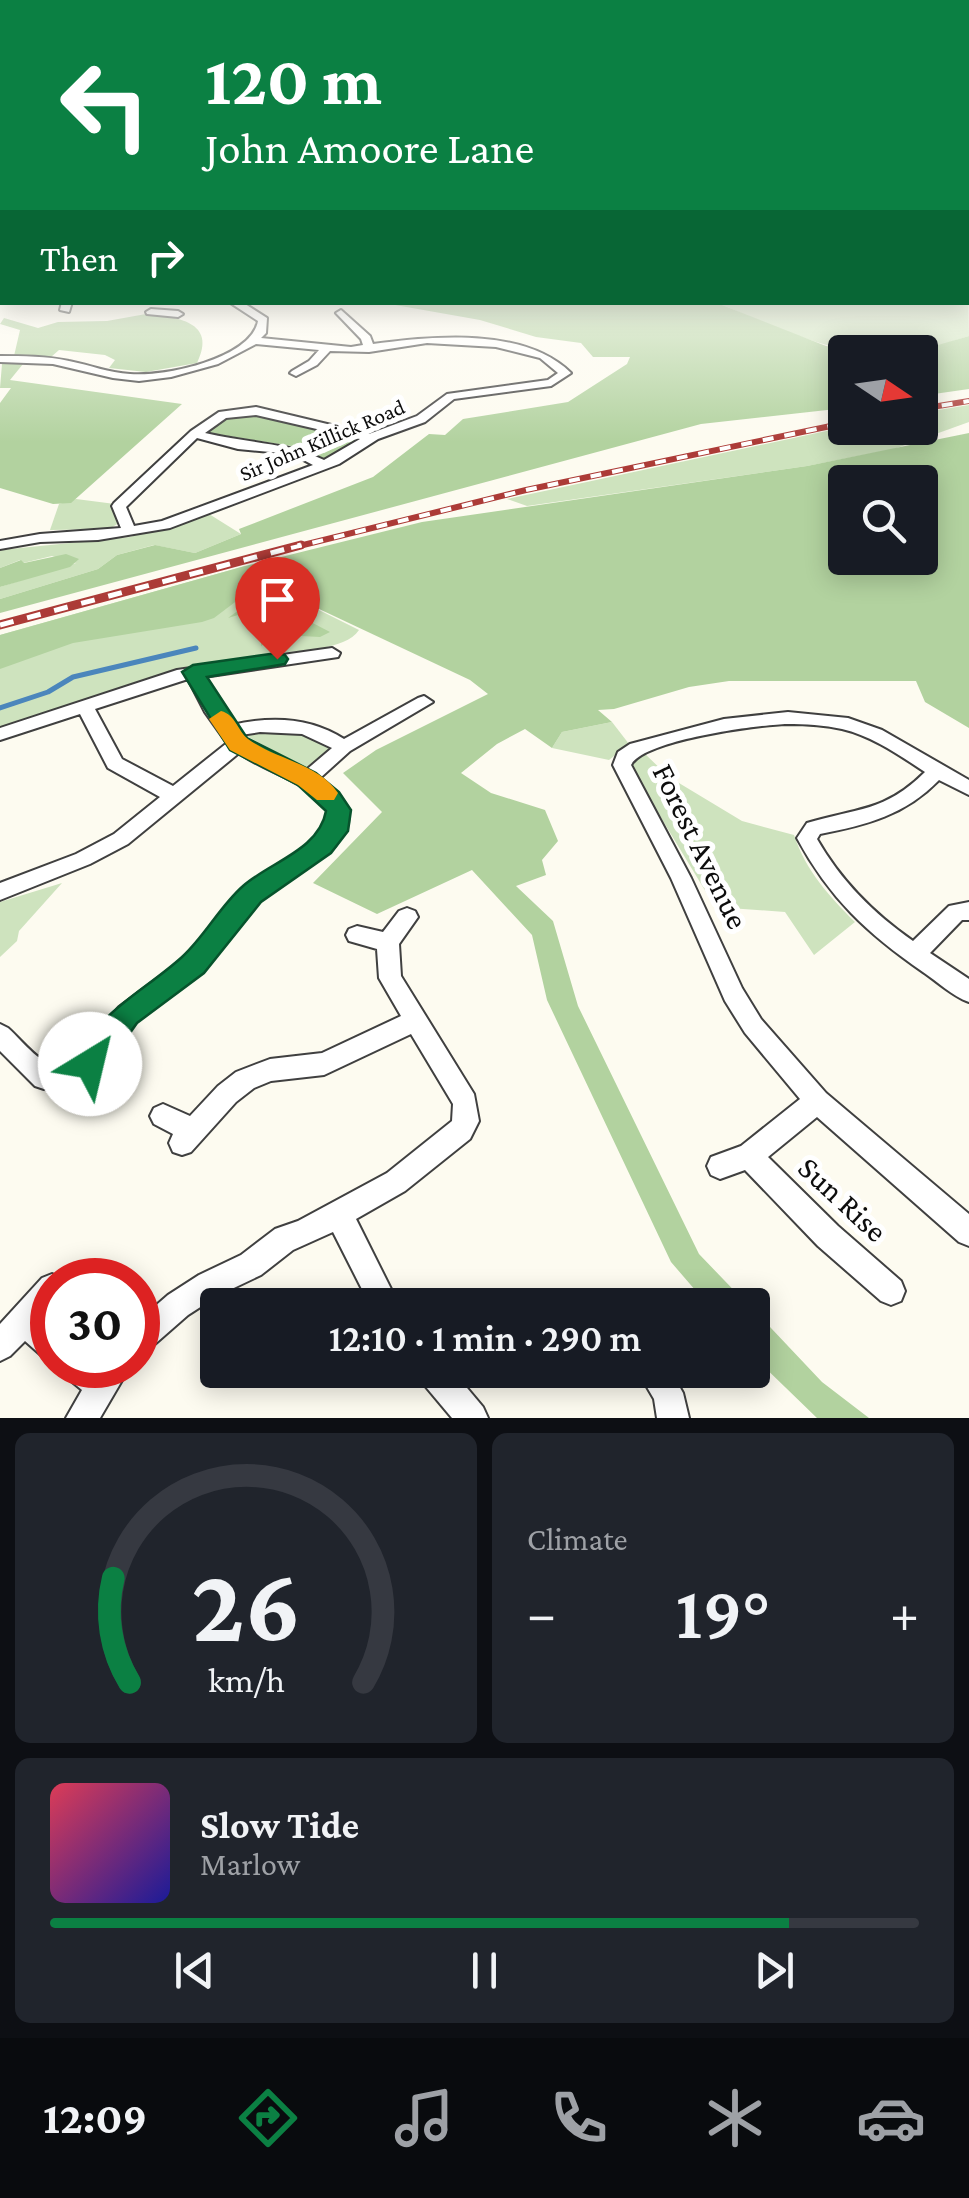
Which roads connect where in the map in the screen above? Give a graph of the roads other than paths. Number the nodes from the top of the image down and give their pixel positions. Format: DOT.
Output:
graph roads {
  1 [pos="176,310"];
  2 [pos="252,310"];
  3 [pos="151,312"];
  4 [pos="362,318"];
  5 [pos="258,341"];
  6 [pos="326,348"];
  7 [pos="369,348"];
  8 [pos="0,359"];
  9 [pos="306,371"];
  10 [pos="195,434"];
  11 [pos="370,438"];
  12 [pos="324,465"];
  13 [pos="130,532"];
  14 [pos="0,545"];
  15 [pos="332,653"];
  16 [pos="193,672"];
  17 [pos="424,702"];
  18 [pos="85,706"];
  19 [pos="0,734"];
  20 [pos="234,738"];
  21 [pos="344,747"];
  22 [pos="936,772"];
  23 [pos="307,779"];
  24 [pos="969,788"];
  25 [pos="175,796"];
  26 [pos="2,885"];
  27 [pos="969,911"];
  28 [pos="407,917"];
  29 [pos="357,935"];
  30 [pos="388,942"];
  31 [pos="915,953"];
  32 [pos="969,992"];
  33 [pos="414,1021"];
  34 [pos="0,1035"];
  35 [pos="818,1101"];
  36 [pos="163,1116"];
  37 [pos="748,1156"];
  38 [pos="720,1166"];
  39 [pos="340,1214"];
  40 [pos="969,1232"];
  41 [pos="376,1288"];
  42 [pos="892,1291"];
  43 [pos="30,1313"];
  44 [pos="24,1320"];
  45 [pos="160,1321"];
  46 [pos="30,1326"];
  47 [pos="0,1346"];
  48 [pos="101,1388"];
  49 [pos="447,1388"];
  50 [pos="664,1388"];
  51 [pos="82,1418"];
  52 [pos="472,1418"];
  53 [pos="673,1418"];
  1 -- 3 [label="street"];
  2 -- 5 [label="street"];
  4 -- 7 [label="street"];
  5 -- 6 [label="street"];
  5 -- 8 [label="street"];
  6 -- 7 [label="street"];
  6 -- 9 [label="street"];
  7 -- 11 [label="street, Sir John Killick Road"];
  10 -- 11 [label="street"];
  10 -- 12 [label="street"];
  10 -- 13 [label="street"];
  11 -- 12 [label="street, Sir John Killick Road"];
  12 -- 13 [label="street, Sir John Killick Road"];
  13 -- 14 [label="street, Sir John Killick Road"];
  15 -- 16 [label="street"];
  16 -- 18 [label="street"];
  16 -- 20 [label="street"];
  17 -- 21 [label="street"];
  18 -- 19 [label="street"];
  18 -- 25 [label="street"];
  20 -- 21 [label="street"];
  20 -- 23 [label="street"];
  20 -- 25 [label="street"];
  21 -- 23 [label="street"];
  22 -- 24 [label="street, Forest Avenue"];
  22 -- 31 [label="street"];
  22 -- 35 [label="street, Forest Avenue"];
  23 -- 34 [label="street"];
  25 -- 26 [label="street"];
  27 -- 31 [label="street"];
  28 -- 30 [label="street"];
  29 -- 30 [label="street"];
  30 -- 33 [label="street"];
  31 -- 32 [label="street"];
  33 -- 36 [label="street"];
  33 -- 39 [label="street"];
  35 -- 37 [label="street, Sun Rise"];
  35 -- 40 [label="street, Forest Avenue"];
  37 -- 38 [label="street, Sun Rise"];
  37 -- 42 [label="street, Sun Rise"];
  39 -- 41 [label="street"];
  39 -- 45 [label="street"];
  43 -- 44 [label="street"];
  44 -- 46 [label="street"];
  44 -- 47 [label="street"];
  48 -- 51 [label="street"];
  49 -- 52 [label="street"];
  50 -- 53 [label="street"];
}
